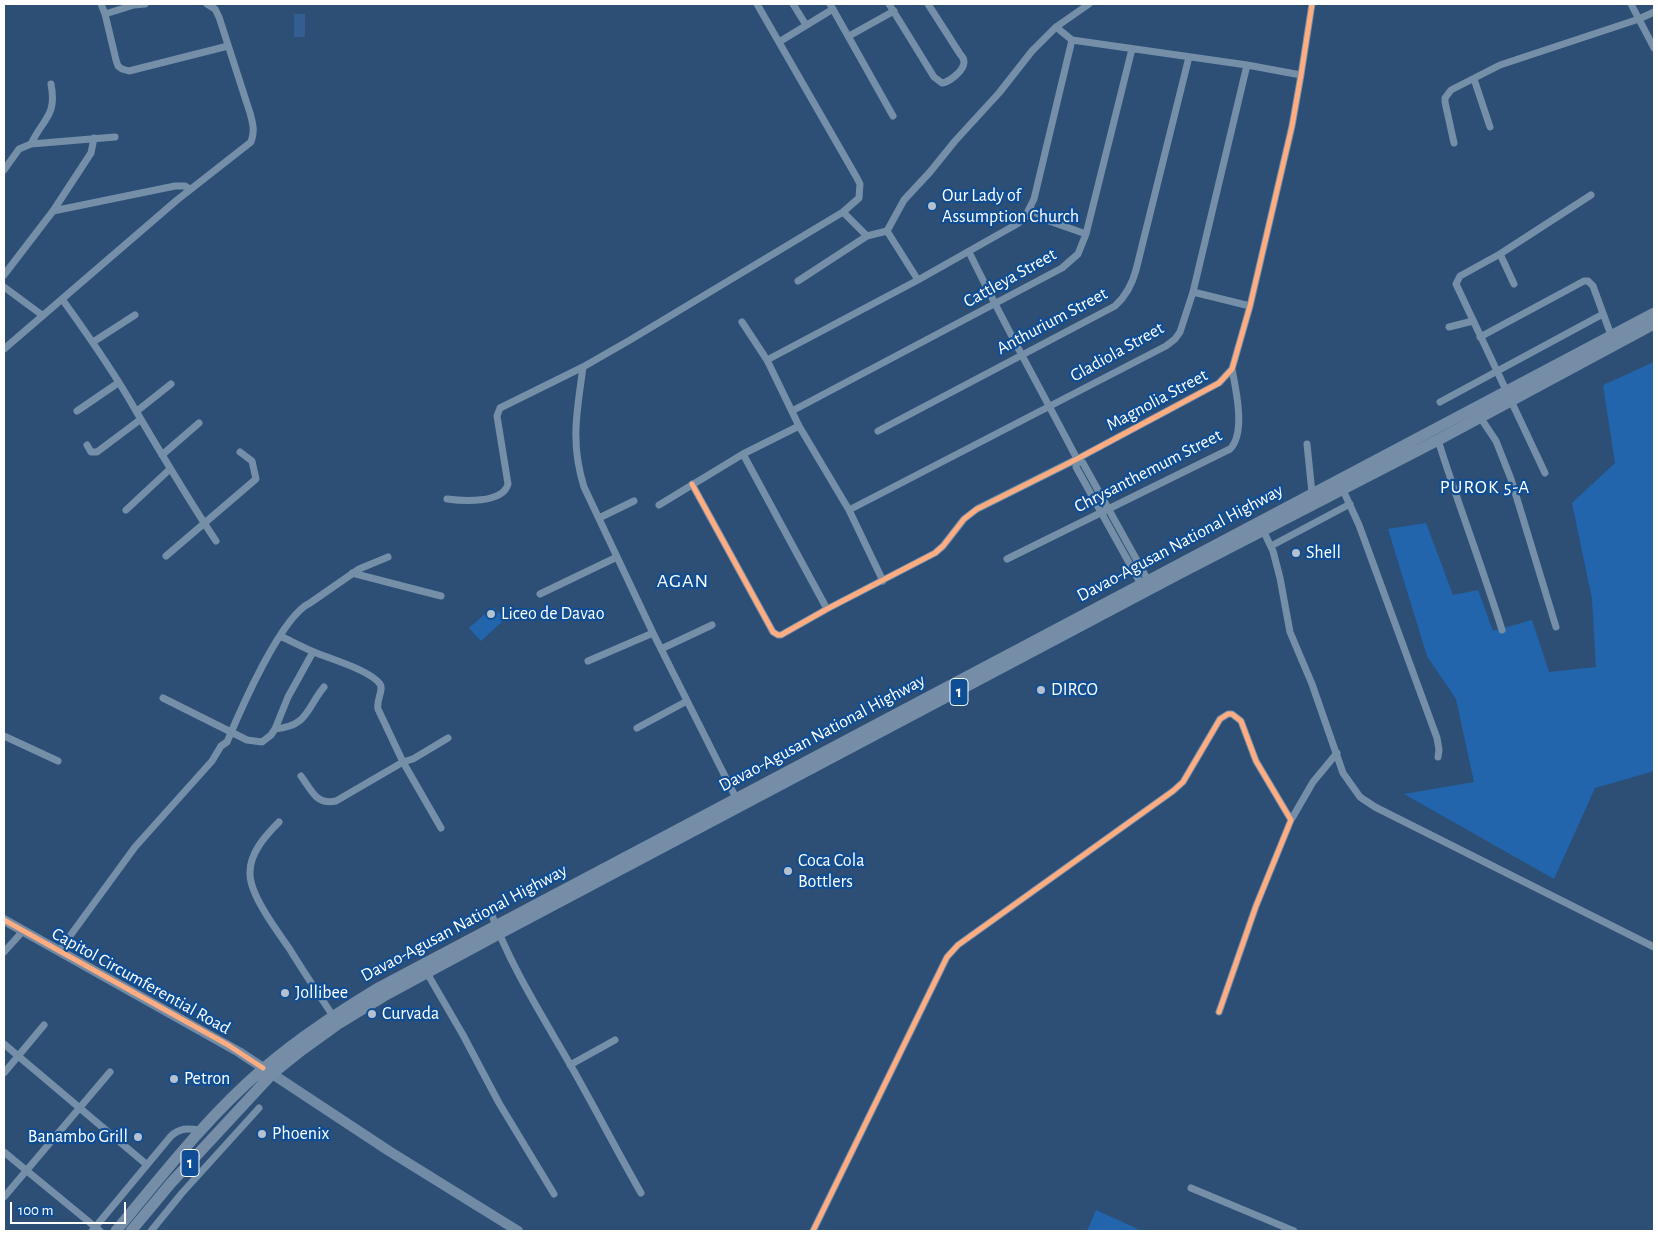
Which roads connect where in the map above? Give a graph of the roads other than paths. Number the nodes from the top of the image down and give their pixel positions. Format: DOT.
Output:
graph roads {
  1 [pos="101,4"];
  2 [pos="145,4"];
  3 [pos="207,4"];
  4 [pos="757,4"];
  5 [pos="793,4"];
  6 [pos="889,4"];
  7 [pos="928,4"];
  8 [pos="1089,4"];
  9 [pos="1312,4"];
  10 [pos="1631,4"];
  11 [pos="832,6"];
  12 [pos="894,11"];
  13 [pos="1654,12"];
  14 [pos="105,14"];
  15 [pos="1639,19"];
  16 [pos="806,26"];
  17 [pos="1056,27"];
  18 [pos="849,36"];
  19 [pos="1072,40"];
  20 [pos="779,42"];
  21 [pos="228,46"];
  22 [pos="1654,48"];
  23 [pos="1132,49"];
  24 [pos="1189,56"];
  25 [pos="1247,65"];
  26 [pos="1301,75"];
  27 [pos="1474,79"];
  28 [pos="50,84"];
  29 [pos="894,116"];
  30 [pos="1490,127"];
  31 [pos="114,136"];
  32 [pos="94,138"];
  33 [pos="1454,143"];
  34 [pos="31,144"];
  35 [pos="4,170"];
  36 [pos="174,186"];
  37 [pos="190,189"];
  38 [pos="1591,195"];
  39 [pos="177,200"];
  40 [pos="1030,209"];
  41 [pos="53,210"];
  42 [pos="843,212"];
  43 [pos="887,231"];
  44 [pos="1086,234"];
  45 [pos="867,236"];
  46 [pos="969,252"];
  47 [pos="1500,254"];
  48 [pos="4,275"];
  49 [pos="918,280"];
  50 [pos="798,281"];
  51 [pos="1514,284"];
  52 [pos="4,287"];
  53 [pos="1193,292"];
  54 [pos="62,299"];
  55 [pos="995,304"];
  56 [pos="1250,306"];
  57 [pos="1654,312"];
  58 [pos="1603,314"];
  59 [pos="42,315"];
  60 [pos="135,315"];
  61 [pos="1472,321"];
  62 [pos="742,322"];
  63 [pos="1654,324"];
  64 [pos="1449,327"];
  65 [pos="1612,335"];
  66 [pos="1480,337"];
  67 [pos="93,342"];
  68 [pos="4,349"];
  69 [pos="1023,354"];
  70 [pos="767,360"];
  71 [pos="583,367"];
  72 [pos="1232,369"];
  73 [pos="1497,372"];
  74 [pos="118,383"];
  75 [pos="171,384"];
  76 [pos="1508,396"];
  77 [pos="1440,402"];
  78 [pos="1050,406"];
  79 [pos="77,411"];
  80 [pos="136,411"];
  81 [pos="792,411"];
  82 [pos="1480,416"];
  83 [pos="141,419"];
  84 [pos="199,423"];
  85 [pos="799,426"];
  86 [pos="878,431"];
  87 [pos="1438,440"];
  88 [pos="1307,444"];
  89 [pos="87,445"];
  90 [pos="240,452"];
  91 [pos="162,454"];
  92 [pos="743,454"];
  93 [pos="1077,459"];
  94 [pos="170,469"];
  95 [pos="1544,473"];
  96 [pos="692,484"];
  97 [pos="1343,490"];
  98 [pos="1312,493"];
  99 [pos="447,499"];
  100 [pos="634,501"];
  101 [pos="1350,504"];
  102 [pos="659,505"];
  103 [pos="1108,508"];
  104 [pos="126,510"];
  105 [pos="849,510"];
  106 [pos="1101,511"];
  107 [pos="599,518"];
  108 [pos="204,524"];
  109 [pos="1261,526"];
  110 [pos="216,541"];
  111 [pos="1270,546"];
  112 [pos="166,556"];
  113 [pos="388,557"];
  114 [pos="617,557"];
  115 [pos="1007,559"];
  116 [pos="352,574"];
  117 [pos="883,581"];
  118 [pos="1146,586"];
  119 [pos="540,594"];
  120 [pos="441,596"];
  121 [pos="827,609"];
  122 [pos="712,625"];
  123 [pos="1556,627"];
  124 [pos="1502,630"];
  125 [pos="653,633"];
  126 [pos="280,636"];
  127 [pos="661,649"];
  128 [pos="313,652"];
  129 [pos="588,661"];
  130 [pos="324,687"];
  131 [pos="163,698"];
  132 [pos="687,701"];
  133 [pos="637,728"];
  134 [pos="275,729"];
  135 [pos="231,731"];
  136 [pos="4,736"];
  137 [pos="448,738"];
  138 [pos="1337,753"];
  139 [pos="1438,757"];
  140 [pos="58,761"];
  141 [pos="403,762"];
  142 [pos="302,776"];
  143 [pos="738,802"];
  144 [pos="1291,820"];
  145 [pos="279,822"];
  146 [pos="441,828"];
  147 [pos="490,910"];
  148 [pos="4,920"];
  149 [pos="497,929"];
  150 [pos="23,931"];
  151 [pos="1654,948"];
  152 [pos="59,951"];
  153 [pos="4,952"];
  154 [pos="427,973"];
  155 [pos="1219,1012"];
  156 [pos="333,1016"];
  157 [pos="44,1025"];
  158 [pos="615,1040"];
  159 [pos="4,1044"];
  160 [pos="18,1056"];
  161 [pos="570,1065"];
  162 [pos="268,1071"];
  163 [pos="110,1072"];
  164 [pos="4,1073"];
  165 [pos="81,1108"];
  166 [pos="259,1108"];
  167 [pos="199,1130"];
  168 [pos="4,1152"];
  169 [pos="146,1164"];
  170 [pos="26,1170"];
  171 [pos="1191,1188"];
  172 [pos="640,1193"];
  173 [pos="554,1194"];
  174 [pos="4,1197"];
  175 [pos="96,1230"];
  176 [pos="116,1231"];
  177 [pos="131,1231"];
  178 [pos="151,1231"];
  179 [pos="518,1231"];
  180 [pos="813,1231"];
  181 [pos="1294,1231"];
  1 -- 14 [label="street"];
  2 -- 14 [label="street"];
  3 -- 21 [label="street"];
  4 -- 20 [label="street"];
  5 -- 16 [label="street"];
  6 -- 12 [label="street"];
  7 -- 12 [label="street"];
  8 -- 17 [label="street"];
  9 -- 26 [label="street, Magnolia Street"];
  10 -- 15 [label="street"];
  11 -- 16 [label="street"];
  11 -- 18 [label="street"];
  12 -- 18 [label="street"];
  13 -- 15 [label="street"];
  14 -- 21 [label="street"];
  15 -- 22 [label="street"];
  15 -- 27 [label="street"];
  16 -- 20 [label="street"];
  17 -- 19 [label="street"];
  17 -- 43 [label="street"];
  18 -- 29 [label="street"];
  19 -- 23 [label="street"];
  19 -- 40 [label="street"];
  20 -- 42 [label="street"];
  21 -- 37 [label="street"];
  23 -- 24 [label="street"];
  23 -- 44 [label="street, Cattleya Street"];
  24 -- 25 [label="street"];
  24 -- 69 [label="street, Anthurium Street"];
  25 -- 26 [label="street"];
  25 -- 53 [label="street, Gladiola Street"];
  26 -- 56 [label="street, Magnolia Street"];
  27 -- 30 [label="street"];
  27 -- 33 [label="street"];
  28 -- 34 [label="street"];
  31 -- 32 [label="street"];
  32 -- 34 [label="street"];
  32 -- 41 [label="street"];
  34 -- 35 [label="street"];
  36 -- 37 [label="street"];
  36 -- 39 [label="street"];
  36 -- 41 [label="street"];
  37 -- 39 [label="street"];
  38 -- 47 [label="street"];
  39 -- 54 [label="street"];
  40 -- 44 [label="street"];
  40 -- 46 [label="street"];
  41 -- 48 [label="street"];
  42 -- 45 [label="street"];
  42 -- 71 [label="street"];
  43 -- 45 [label="street"];
  43 -- 49 [label="street"];
  44 -- 55 [label="street, Cattleya Street"];
  45 -- 50 [label="street"];
  46 -- 49 [label="street"];
  46 -- 55 [label="street"];
  47 -- 51 [label="street"];
  47 -- 61 [label="street"];
  49 -- 70 [label="street"];
  52 -- 59 [label="street"];
  53 -- 56 [label="street"];
  53 -- 78 [label="street, Gladiola Street"];
  54 -- 59 [label="street"];
  54 -- 67 [label="street"];
  55 -- 69 [label="street"];
  55 -- 81 [label="street, Cattleya Street"];
  56 -- 72 [label="street, Magnolia Street"];
  57 -- 65 [label="highway, Davao-Agusan National Highway / 1"];
  58 -- 65 [label="street"];
  58 -- 66 [label="street"];
  58 -- 73 [label="street"];
  59 -- 68 [label="street"];
  60 -- 67 [label="street"];
  61 -- 64 [label="street"];
  61 -- 66 [label="street"];
  62 -- 70 [label="street"];
  63 -- 76 [label="highway, Davao-Agusan National Highway / 1"];
  65 -- 76 [label="highway, Davao-Agusan National Highway / 1"];
  66 -- 73 [label="street"];
  67 -- 74 [label="street"];
  69 -- 78 [label="street"];
  69 -- 86 [label="street, Anthurium Street"];
  70 -- 81 [label="street"];
  71 -- 99 [label="street"];
  71 -- 107 [label="street"];
  72 -- 93 [label="street, Magnolia Street"];
  72 -- 103 [label="street, Chrysanthemum Street"];
  73 -- 76 [label="street"];
  73 -- 77 [label="street"];
  74 -- 79 [label="street"];
  74 -- 80 [label="street"];
  75 -- 80 [label="street"];
  76 -- 82 [label="highway, Davao-Agusan National Highway / 1"];
  76 -- 95 [label="street"];
  76 -- 98 [label="highway, Davao-Agusan National Highway / 1"];
  78 -- 93 [label="street"];
  78 -- 105 [label="street, Gladiola Street"];
  80 -- 83 [label="street"];
  81 -- 85 [label="street"];
  82 -- 87 [label="highway, Davao-Agusan National Highway / 1"];
  82 -- 123 [label="street"];
  83 -- 89 [label="street"];
  83 -- 91 [label="street"];
  84 -- 91 [label="street"];
  85 -- 92 [label="street"];
  85 -- 105 [label="street"];
  87 -- 97 [label="highway, Davao-Agusan National Highway / 1"];
  87 -- 124 [label="street"];
  88 -- 98 [label="street"];
  90 -- 108 [label="street"];
  91 -- 94 [label="street"];
  92 -- 96 [label="street"];
  92 -- 121 [label="street"];
  93 -- 103 [label="street"];
  93 -- 106 [label="street"];
  93 -- 117 [label="street, Magnolia Street"];
  94 -- 104 [label="street"];
  94 -- 108 [label="street"];
  96 -- 102 [label="street"];
  96 -- 121 [label="street, Magnolia Street"];
  97 -- 101 [label="street"];
  97 -- 109 [label="highway, Davao-Agusan National Highway / 1"];
  98 -- 109 [label="highway, Davao-Agusan National Highway / 1"];
  100 -- 107 [label="street"];
  101 -- 111 [label="street"];
  101 -- 139 [label="street"];
  103 -- 106 [label="street, Chrysanthemum Street"];
  103 -- 118 [label="street"];
  105 -- 117 [label="street"];
  106 -- 115 [label="street, Chrysanthemum Street"];
  106 -- 118 [label="street"];
  107 -- 114 [label="street"];
  108 -- 110 [label="street"];
  108 -- 112 [label="street"];
  109 -- 111 [label="street"];
  109 -- 118 [label="highway, Davao-Agusan National Highway / 1"];
  111 -- 138 [label="street"];
  113 -- 116 [label="street"];
  114 -- 119 [label="street"];
  114 -- 125 [label="street"];
  116 -- 120 [label="street"];
  116 -- 126 [label="street"];
  117 -- 121 [label="street, Magnolia Street"];
  118 -- 143 [label="highway, Davao-Agusan National Highway / 1"];
  122 -- 127 [label="street"];
  125 -- 127 [label="street"];
  125 -- 129 [label="street"];
  126 -- 128 [label="street"];
  126 -- 135 [label="street"];
  127 -- 132 [label="street"];
  128 -- 134 [label="street"];
  128 -- 141 [label="street"];
  130 -- 134 [label="street"];
  131 -- 135 [label="street"];
  132 -- 133 [label="street"];
  132 -- 143 [label="street"];
  134 -- 135 [label="street"];
  135 -- 152 [label="street"];
  136 -- 140 [label="street"];
  137 -- 141 [label="street"];
  138 -- 144 [label="street"];
  138 -- 151 [label="street"];
  141 -- 142 [label="street"];
  141 -- 146 [label="street"];
  143 -- 149 [label="highway, Davao-Agusan National Highway / 1"];
  144 -- 155 [label="street"];
  144 -- 180 [label="street"];
  145 -- 156 [label="street"];
  147 -- 149 [label="street"];
  148 -- 150 [label="main road, Capitol Circumferential Road"];
  149 -- 154 [label="highway, Davao-Agusan National Highway / 1"];
  149 -- 156 [label="highway, Davao-Agusan National Highway / 1"];
  149 -- 161 [label="street"];
  150 -- 152 [label="main road, Capitol Circumferential Road"];
  150 -- 153 [label="street"];
  152 -- 162 [label="main road, Capitol Circumferential Road"];
  154 -- 162 [label="highway, Davao-Agusan National Highway / 1"];
  154 -- 173 [label="street"];
  156 -- 162 [label="highway, Davao-Agusan National Highway / 1"];
  157 -- 160 [label="street"];
  158 -- 161 [label="street"];
  159 -- 160 [label="street"];
  160 -- 164 [label="street"];
  160 -- 165 [label="street"];
  161 -- 172 [label="street"];
  162 -- 167 [label="highway, Davao-Agusan National Highway / 1"];
  162 -- 177 [label="highway, Davao-Agusan National Highway / 1"];
  162 -- 179 [label="main road, Capitol Circumferential Road"];
  163 -- 165 [label="street"];
  165 -- 169 [label="street"];
  165 -- 170 [label="street"];
  166 -- 178 [label="street"];
  167 -- 169 [label="street"];
  167 -- 176 [label="highway, Davao-Agusan National Highway / 1"];
  168 -- 170 [label="street"];
  169 -- 175 [label="street"];
  170 -- 174 [label="street"];
  170 -- 175 [label="street"];
  171 -- 181 [label="street"];
}
